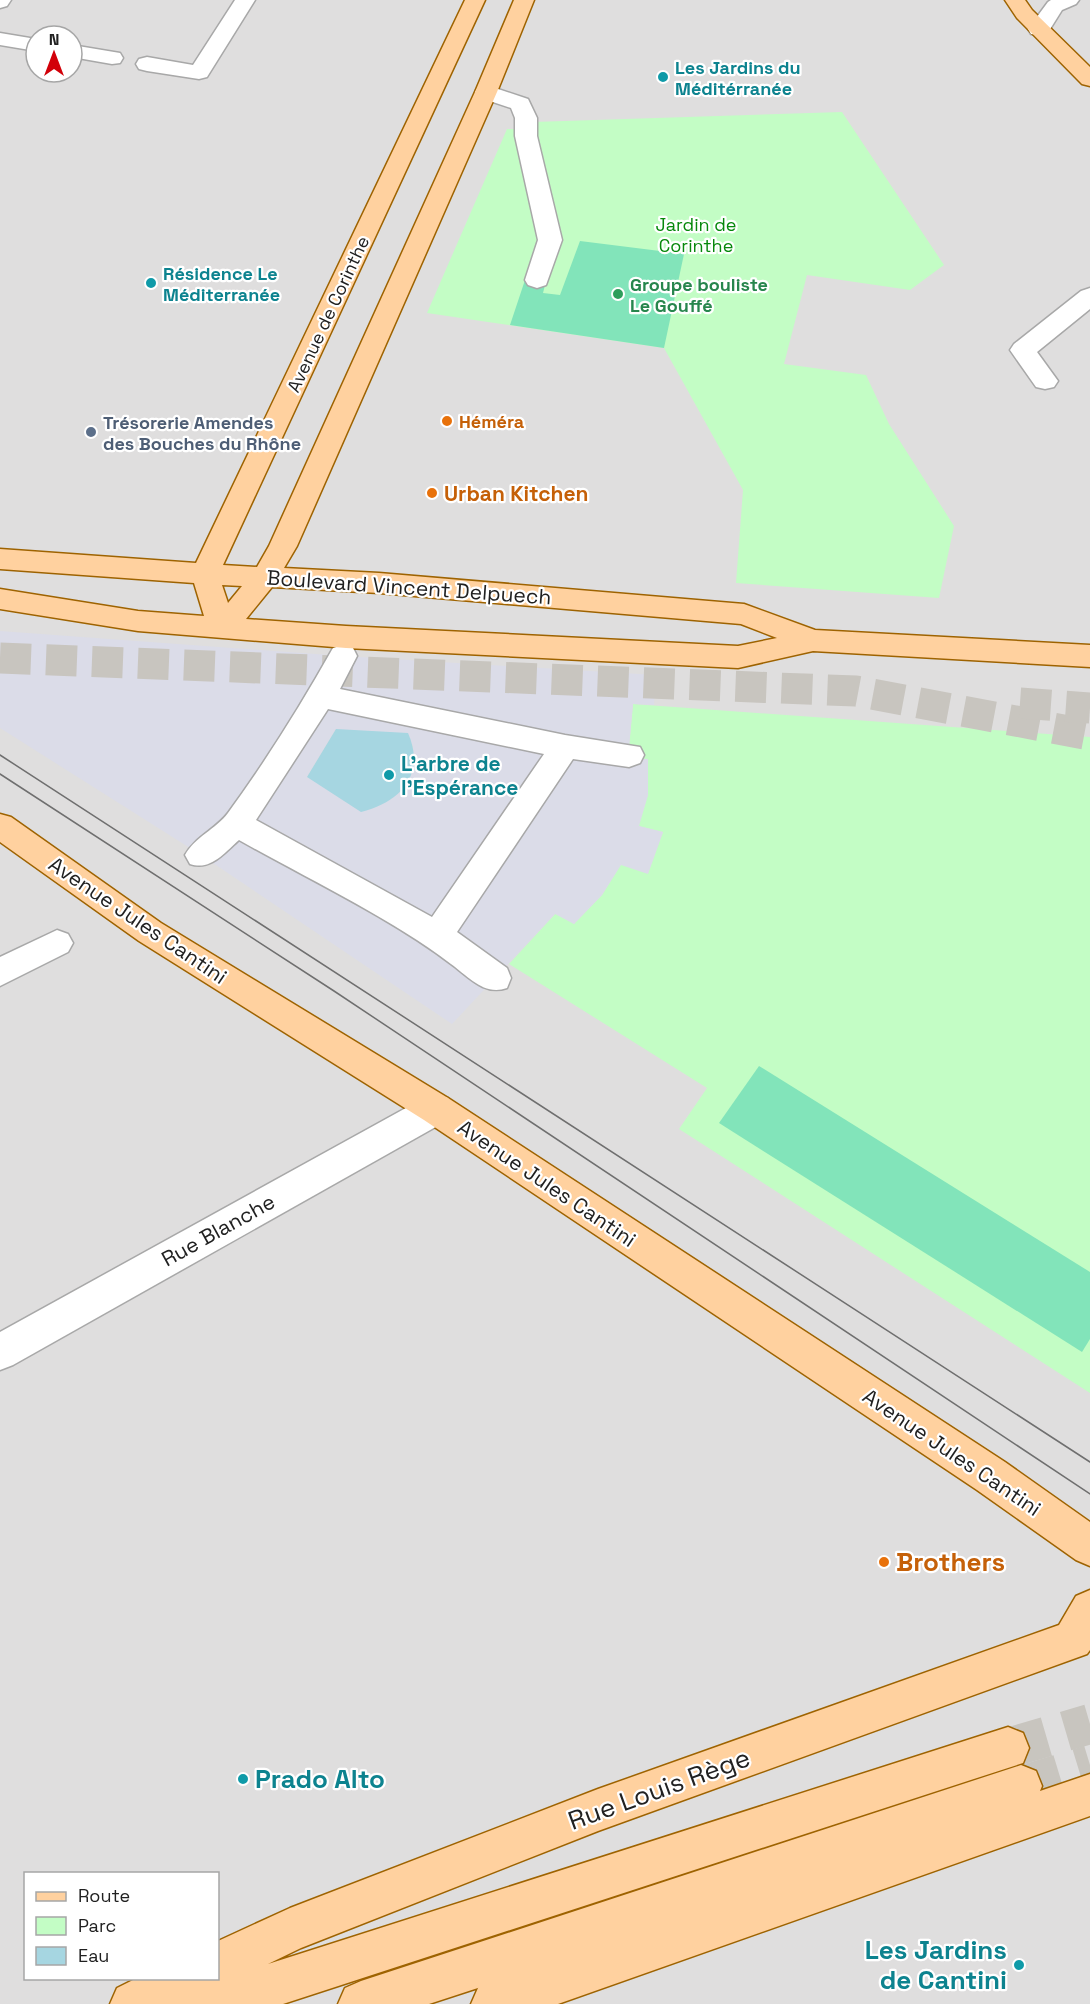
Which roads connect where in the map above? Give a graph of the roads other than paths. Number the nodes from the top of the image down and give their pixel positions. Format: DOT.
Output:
graph roads {
  1 [pos="245,0"];
  2 [pos="475,0"];
  3 [pos="524,0"];
  4 [pos="1015,0"];
  5 [pos="1069,0"];
  6 [pos="1039,29"];
  7 [pos="0,39"];
  8 [pos="24,43"];
  9 [pos="84,53"];
  10 [pos="112,58"];
  11 [pos="147,64"];
  12 [pos="1090,79"];
  13 [pos="486,92"];
  14 [pos="537,280"];
  15 [pos="1090,296"];
  16 [pos="1045,381"];
  17 [pos="0,560"];
  18 [pos="205,574"];
  19 [pos="266,576"];
  20 [pos="0,599"];
  21 [pos="36,603"];
  22 [pos="0,609"];
  23 [pos="222,629"];
  24 [pos="813,640"];
  25 [pos="343,656"];
  26 [pos="1090,656"];
  27 [pos="321,696"];
  28 [pos="565,747"];
  29 [pos="629,755"];
  30 [pos="237,824"];
  31 [pos="0,826"];
  32 [pos="201,855"];
  33 [pos="437,935"];
  34 [pos="57,943"];
  35 [pos="0,972"];
  36 [pos="495,978"];
  37 [pos="436,1108"];
  38 [pos="0,1352"];
  39 [pos="1090,1546"];
  40 [pos="1090,1610"];
  41 [pos="1090,1795"];
  42 [pos="219,1964"];
  43 [pos="183,1980"];
  44 [pos="133,2004"];
  45 [pos="204,2004"];
  46 [pos="361,2004"];
  47 [pos="494,2004"];
  1 -- 11 [label="street"];
  2 -- 18 [label="main road, Avenue de Corinthe"];
  3 -- 13 [label="main road"];
  4 -- 6 [label="main road"];
  5 -- 6 [label="street"];
  6 -- 12 [label="main road"];
  7 -- 8 [label="street"];
  9 -- 10 [label="street"];
  13 -- 14 [label="street"];
  13 -- 19 [label="main road"];
  15 -- 16 [label="street"];
  17 -- 18 [label="main road, Boulevard Vincent Delpuech"];
  18 -- 19 [label="main road, Boulevard Vincent Delpuech"];
  18 -- 23 [label="main road"];
  19 -- 23 [label="main road"];
  19 -- 24 [label="main road, Boulevard Vincent Delpuech"];
  20 -- 21 [label="main road, Boulevard Vincent Delpuech"];
  21 -- 22 [label="main road"];
  21 -- 23 [label="main road, Boulevard Vincent Delpuech"];
  23 -- 24 [label="main road, Boulevard Vincent Delpuech"];
  24 -- 26 [label="main road, Boulevard Vincent Delpuech"];
  25 -- 27 [label="street"];
  27 -- 28 [label="street"];
  27 -- 30 [label="street"];
  28 -- 29 [label="street"];
  28 -- 33 [label="street"];
  30 -- 32 [label="street"];
  30 -- 33 [label="street"];
  31 -- 37 [label="main road, Avenue Jules Cantini"];
  33 -- 36 [label="street"];
  34 -- 35 [label="street"];
  37 -- 38 [label="street, Rue Blanche"];
  37 -- 39 [label="main road, Avenue Jules Cantini"];
  40 -- 42 [label="main road, Rue Louis Rège"];
  41 -- 47 [label="main road"];
  43 -- 44 [label="main road"];
  45 -- 46 [label="main road"];
}
